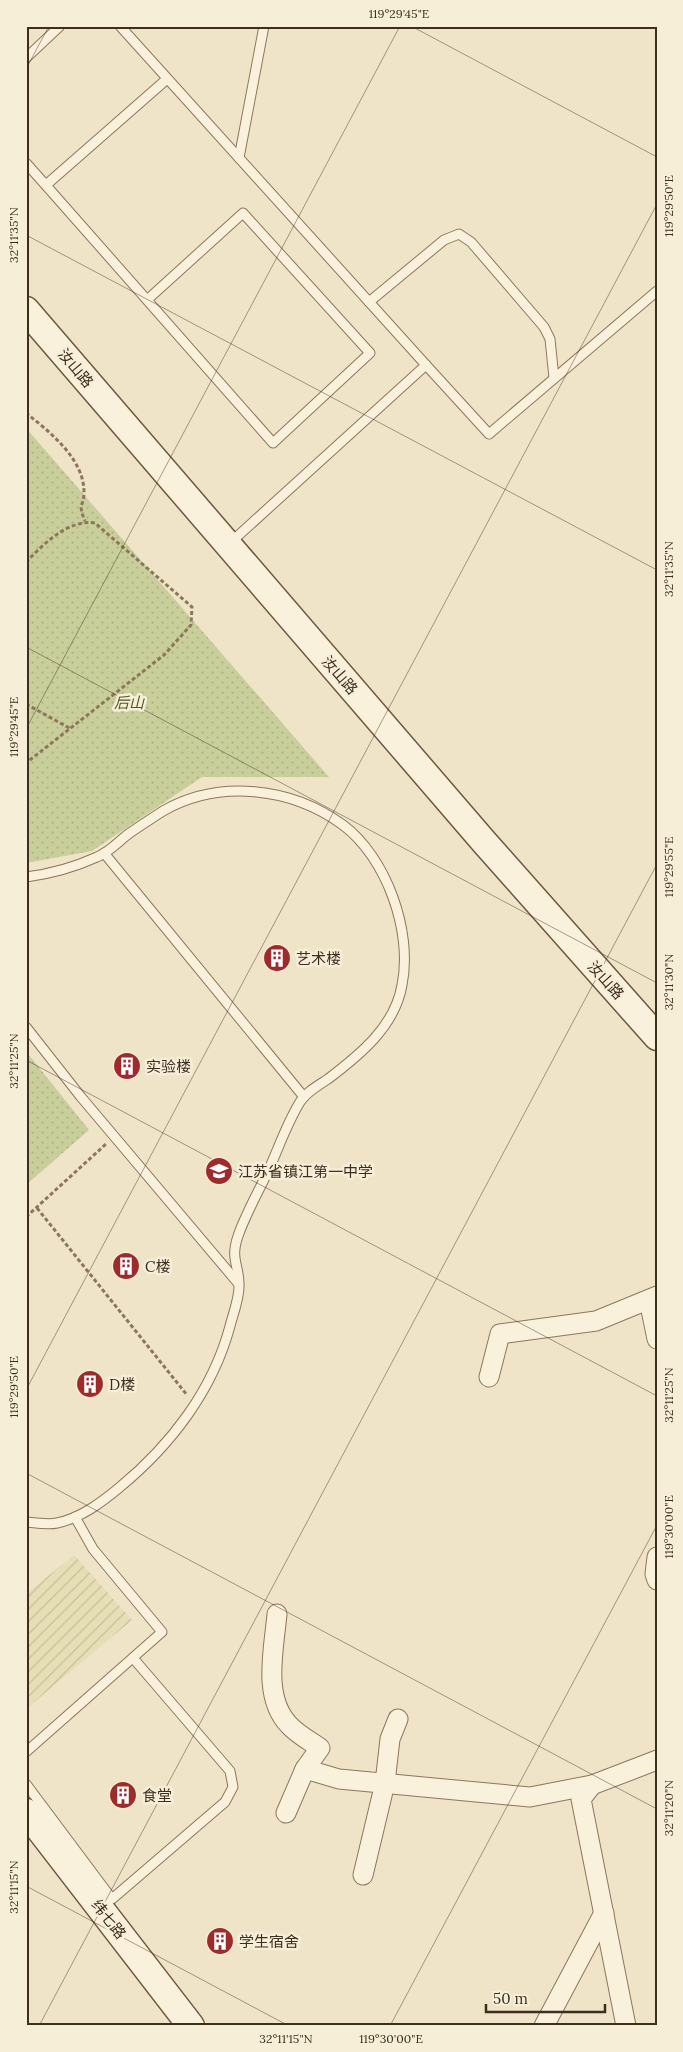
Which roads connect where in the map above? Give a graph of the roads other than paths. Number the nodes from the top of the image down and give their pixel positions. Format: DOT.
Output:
graph roads {
  1 [pos="60,26"];
  2 [pos="120,26"];
  3 [pos="264,26"];
  4 [pos="26,58"];
  5 [pos="168,79"];
  6 [pos="239,158"];
  7 [pos="26,163"];
  8 [pos="46,185"];
  9 [pos="657,291"];
  10 [pos="147,300"];
  11 [pos="369,302"];
  12 [pos="26,310"];
  13 [pos="26,335"];
  14 [pos="426,365"];
  15 [pos="554,378"];
  16 [pos="228,545"];
  17 [pos="104,853"];
  18 [pos="26,877"];
  19 [pos="26,1027"];
  20 [pos="657,1037"];
  21 [pos="657,1058"];
  22 [pos="304,1097"];
  23 [pos="239,1284"];
  24 [pos="653,1298"];
  25 [pos="657,1339"];
  26 [pos="489,1377"];
  27 [pos="75,1517"];
  28 [pos="26,1522"];
  29 [pos="657,1557"];
  30 [pos="657,1580"];
  31 [pos="277,1614"];
  32 [pos="133,1658"];
  33 [pos="398,1718"];
  34 [pos="26,1752"];
  35 [pos="657,1760"];
  36 [pos="306,1769"];
  37 [pos="385,1783"];
  38 [pos="26,1784"];
  39 [pos="592,1785"];
  40 [pos="26,1812"];
  41 [pos="286,1814"];
  42 [pos="363,1875"];
  43 [pos="604,1913"];
  44 [pos="191,2026"];
  45 [pos="544,2026"];
  46 [pos="626,2026"];
  1 -- 4 [label="lane"];
  2 -- 5 [label="lane"];
  3 -- 6 [label="lane"];
  5 -- 6 [label="lane"];
  5 -- 8 [label="lane"];
  6 -- 11 [label="lane"];
  7 -- 8 [label="lane"];
  8 -- 10 [label="lane"];
  9 -- 15 [label="lane"];
  10 -- 10 [label="lane"];
  11 -- 14 [label="lane"];
  11 -- 15 [label="lane"];
  12 -- 16 [label="street, 汝山路"];
  13 -- 21 [label="street, 汝山路"];
  14 -- 15 [label="lane"];
  14 -- 16 [label="lane"];
  16 -- 20 [label="street, 汝山路"];
  17 -- 18 [label="lane"];
  17 -- 22 [label="lane"];
  17 -- 22 [label="lane"];
  19 -- 23 [label="lane"];
  22 -- 23 [label="lane"];
  23 -- 27 [label="lane"];
  24 -- 25 [label="street"];
  24 -- 26 [label="street"];
  27 -- 28 [label="lane"];
  27 -- 32 [label="lane"];
  29 -- 30 [label="street"];
  31 -- 36 [label="street"];
  32 -- 34 [label="lane"];
  32 -- 38 [label="lane"];
  33 -- 37 [label="street"];
  35 -- 39 [label="street"];
  36 -- 37 [label="street"];
  36 -- 41 [label="street"];
  37 -- 39 [label="street"];
  37 -- 42 [label="street"];
  39 -- 43 [label="street"];
  40 -- 44 [label="street, 纬七路"];
  43 -- 45 [label="street"];
  43 -- 46 [label="street"];
}
